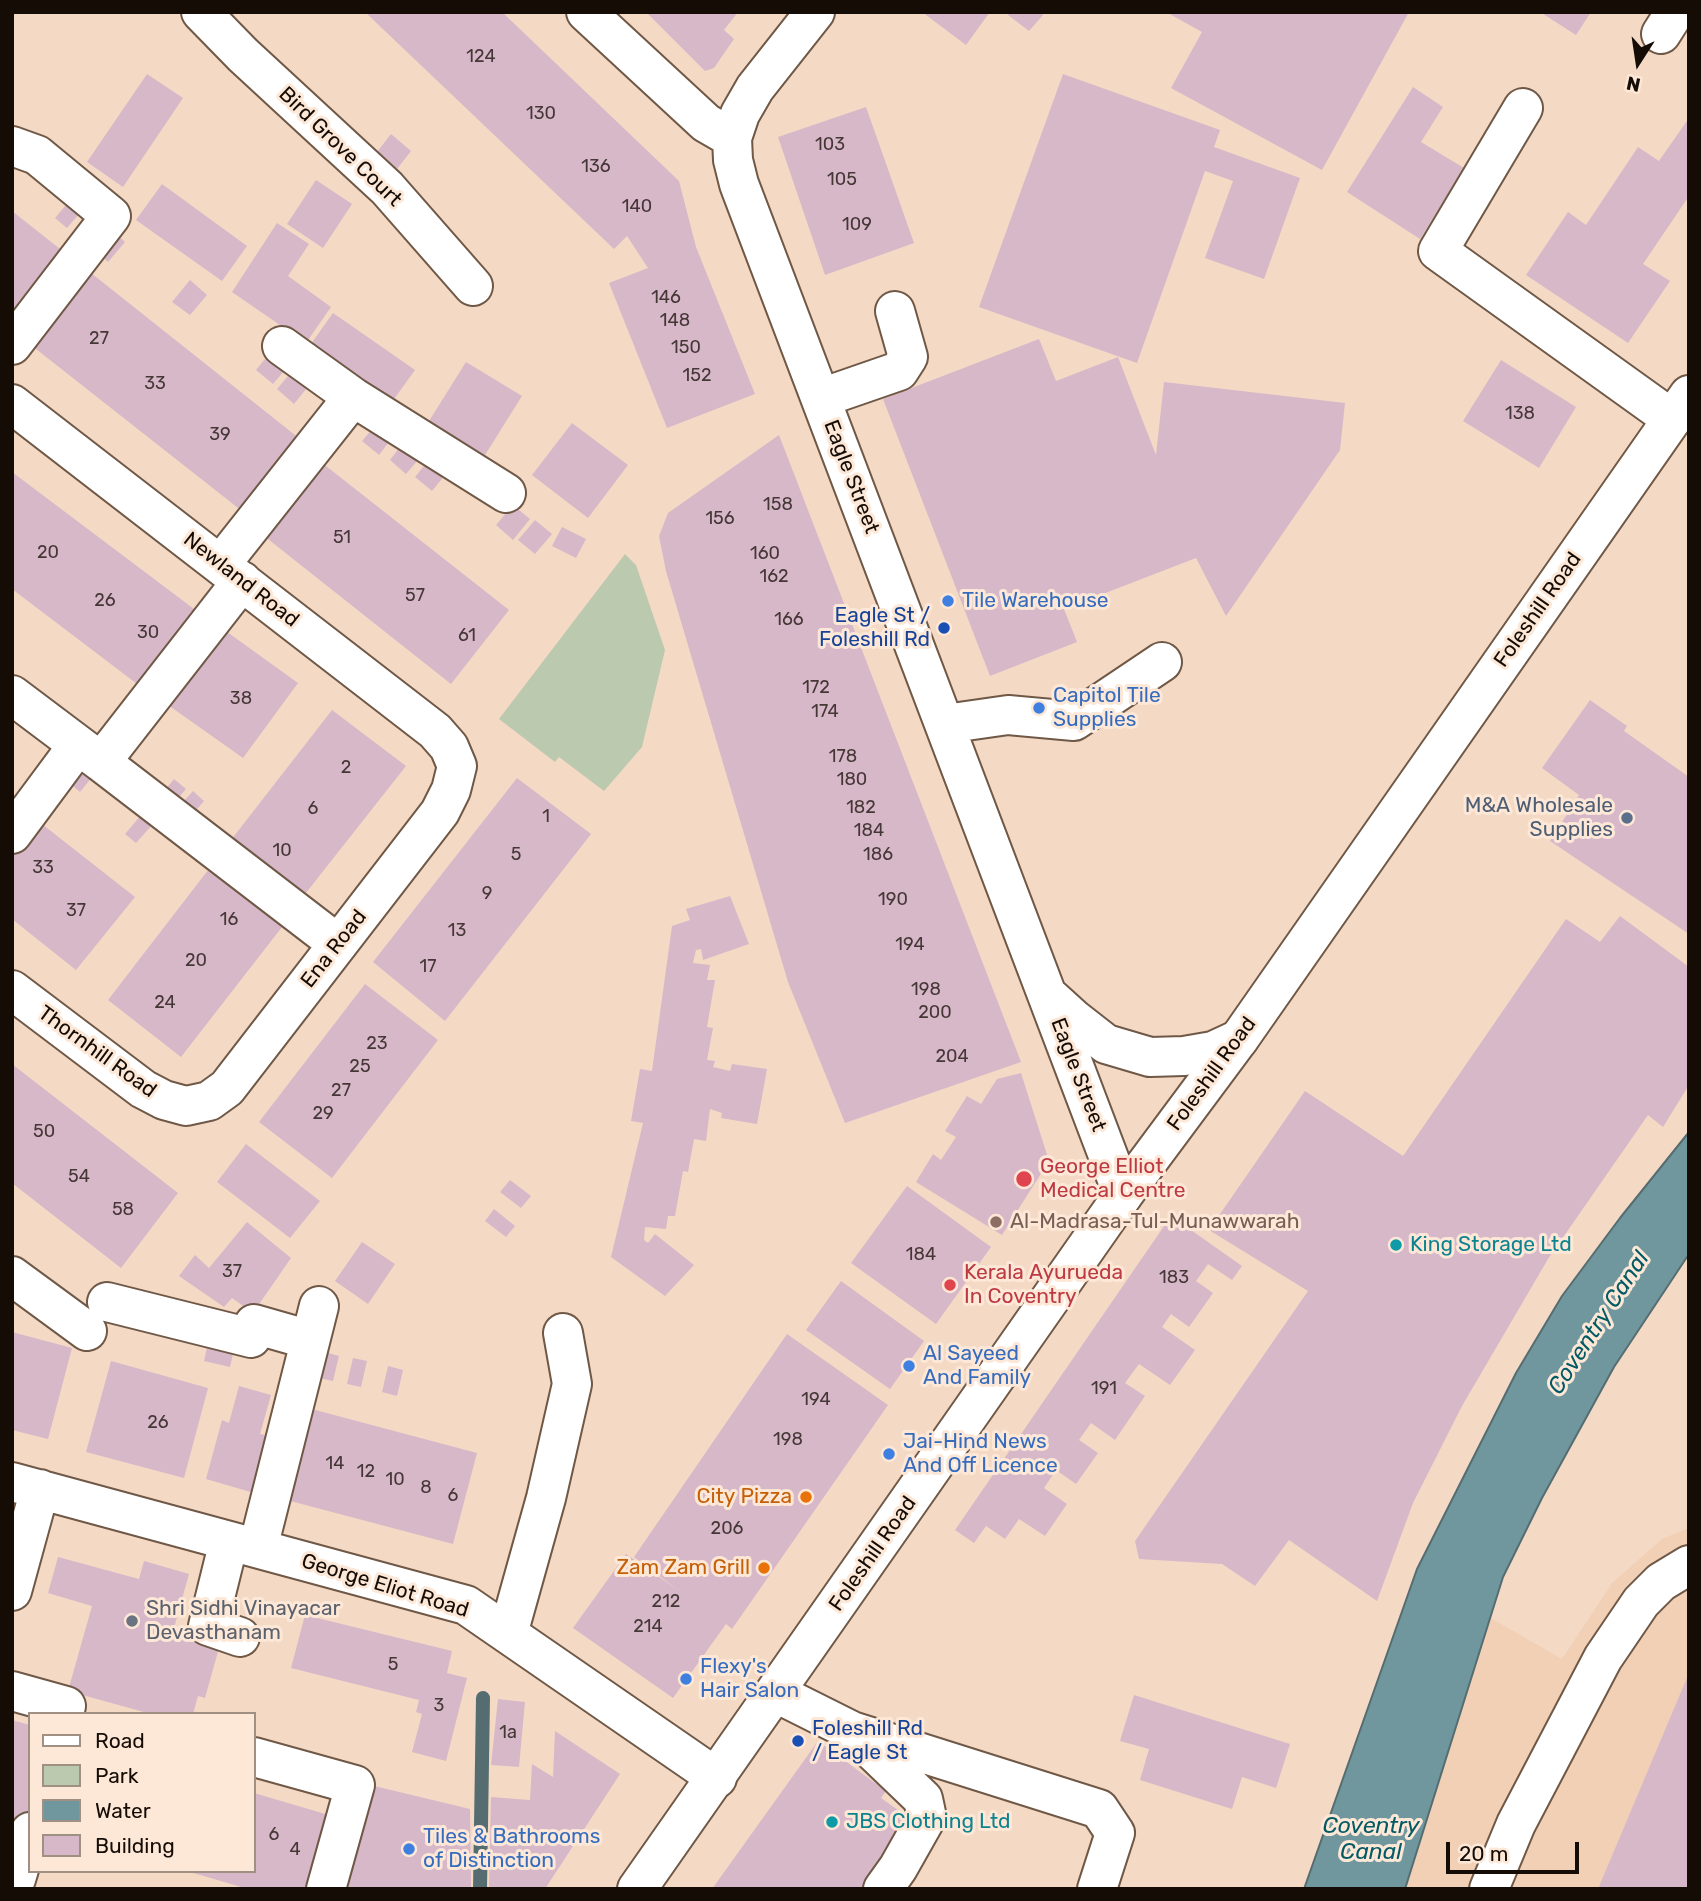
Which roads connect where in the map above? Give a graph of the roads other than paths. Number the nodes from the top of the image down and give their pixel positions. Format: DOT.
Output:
graph roads {
  1 [pos="201,12"];
  2 [pos="586,12"];
  3 [pos="815,12"];
  4 [pos="1524,108"];
  5 [pos="732,138"];
  6 [pos="12,146"];
  7 [pos="473,286"];
  8 [pos="895,311"];
  9 [pos="12,345"];
  10 [pos="282,346"];
  11 [pos="353,397"];
  12 [pos="821,398"];
  13 [pos="12,404"];
  14 [pos="1681,407"];
  15 [pos="506,493"];
  16 [pos="231,572"];
  17 [pos="1162,662"];
  18 [pos="12,695"];
  19 [pos="945,724"];
  20 [pos="89,754"];
  21 [pos="457,766"];
  22 [pos="12,834"];
  23 [pos="338,944"];
  24 [pos="12,990"];
  25 [pos="1048,995"];
  26 [pos="1239,1039"];
  27 [pos="186,1106"];
  28 [pos="1124,1195"];
  29 [pos="12,1276"];
  30 [pos="563,1333"];
  31 [pos="26,1486"];
  32 [pos="243,1544"];
  33 [pos="1689,1564"];
  34 [pos="12,1591"];
  35 [pos="508,1634"];
  36 [pos="240,1637"];
  37 [pos="12,1691"];
  38 [pos="776,1693"];
  39 [pos="64,1712"];
  40 [pos="852,1731"];
  41 [pos="256,1758"];
  42 [pos="717,1778"];
  43 [pos="28,1852"];
  44 [pos="25,1882"];
  45 [pos="326,1889"];
  46 [pos="637,1889"];
  47 [pos="883,1889"];
  48 [pos="1097,1889"];
  49 [pos="1489,1889"];
  1 -- 7 [label="street, Bird Grove Court"];
  2 -- 5 [label="street"];
  3 -- 5 [label="street"];
  4 -- 14 [label="street"];
  5 -- 12 [label="street, Eagle Street"];
  6 -- 9 [label="street"];
  8 -- 12 [label="street"];
  10 -- 11 [label="street"];
  11 -- 15 [label="street"];
  11 -- 16 [label="street"];
  12 -- 19 [label="street, Eagle Street"];
  13 -- 16 [label="street, Newland Road"];
  14 -- 26 [label="street, Foleshill Road"];
  16 -- 20 [label="street"];
  16 -- 21 [label="street, Newland Road"];
  17 -- 19 [label="street"];
  18 -- 20 [label="street"];
  19 -- 25 [label="street, Eagle Street"];
  20 -- 22 [label="street"];
  20 -- 23 [label="street"];
  21 -- 23 [label="street, Ena Road"];
  23 -- 27 [label="street, Ena Road"];
  24 -- 27 [label="street, Thornhill Road"];
  25 -- 26 [label="street, Eagle Street"];
  25 -- 28 [label="street, Eagle Street"];
  26 -- 28 [label="street, Foleshill Road"];
  28 -- 38 [label="street, Foleshill Road"];
  29 -- 32 [label="street"];
  30 -- 35 [label="street"];
  31 -- 32 [label="street, George Eliot Road"];
  31 -- 34 [label="street"];
  32 -- 35 [label="street, George Eliot Road"];
  32 -- 36 [label="street"];
  33 -- 49 [label="street"];
  35 -- 42 [label="street, George Eliot Road"];
  37 -- 39 [label="street"];
  38 -- 40 [label="street"];
  38 -- 42 [label="street, Foleshill Road"];
  40 -- 47 [label="street"];
  40 -- 48 [label="street"];
  41 -- 45 [label="street"];
  42 -- 46 [label="street, Foleshill Road"];
  43 -- 44 [label="street"];
}
